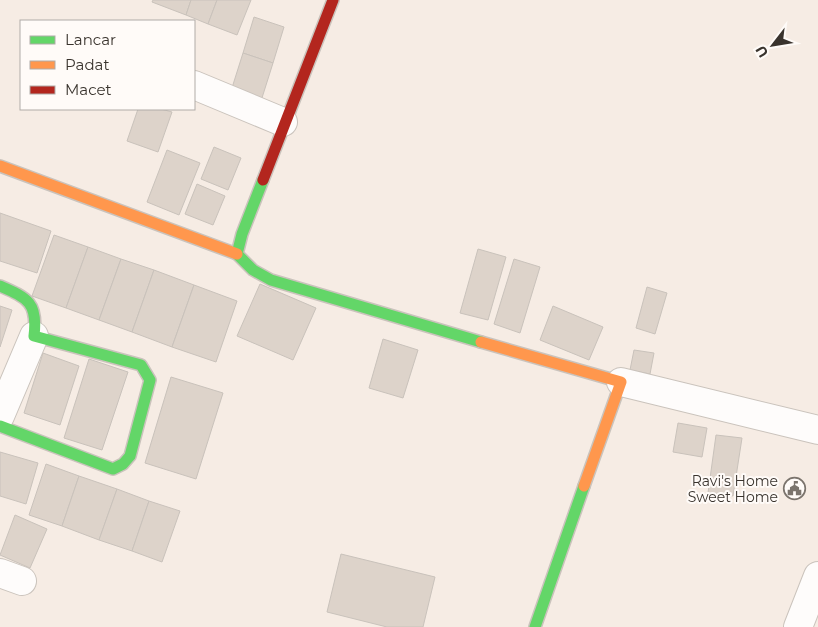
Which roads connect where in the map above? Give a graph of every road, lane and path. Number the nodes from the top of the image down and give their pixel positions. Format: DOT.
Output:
graph roads {
  1 [pos="333,0"];
  2 [pos="195,85"];
  3 [pos="284,122"];
  4 [pos="0,166"];
  5 [pos="237,254"];
  6 [pos="0,286"];
  7 [pos="34,336"];
  8 [pos="621,382"];
  9 [pos="0,416"];
  10 [pos="0,426"];
  11 [pos="818,430"];
  12 [pos="818,576"];
  13 [pos="535,627"];
  14 [pos="798,627"];
  1 -- 3 [label="street"];
  2 -- 3 [label="street"];
  3 -- 5 [label="street"];
  4 -- 5 [label="street"];
  5 -- 8 [label="street"];
  6 -- 7 [label="street"];
  7 -- 9 [label="street"];
  7 -- 10 [label="street"];
  8 -- 11 [label="street"];
  8 -- 13 [label="street"];
  12 -- 14 [label="street"];
}
